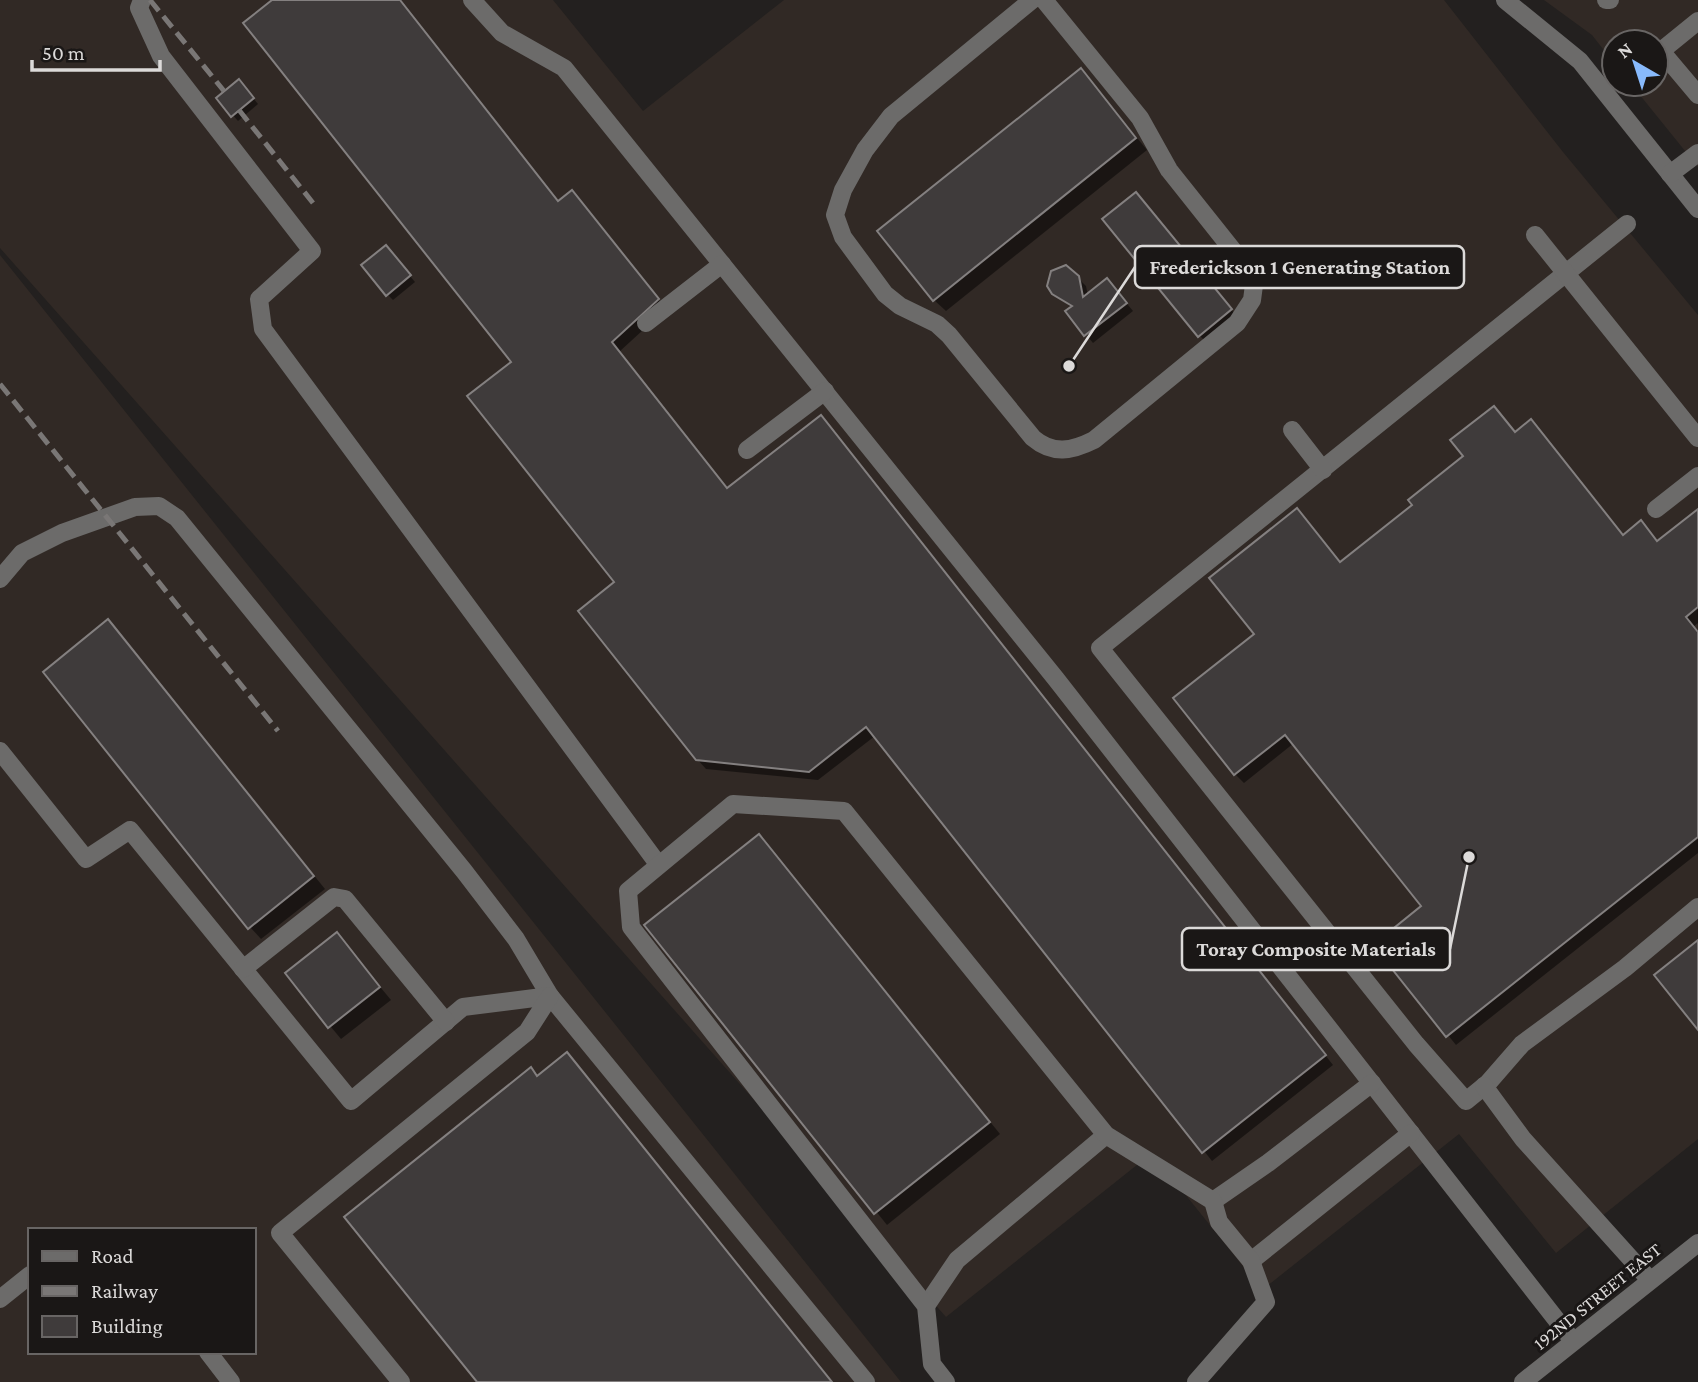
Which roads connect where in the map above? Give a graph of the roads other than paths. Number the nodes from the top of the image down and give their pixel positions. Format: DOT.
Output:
graph roads {
  1 [pos="142,0"];
  2 [pos="472,0"];
  3 [pos="1032,0"];
  4 [pos="1044,0"];
  5 [pos="1505,0"];
  6 [pos="1698,21"];
  7 [pos="1698,95"];
  8 [pos="1698,153"];
  9 [pos="1670,174"];
  10 [pos="1698,209"];
  11 [pos="1627,224"];
  12 [pos="1535,235"];
  13 [pos="722,264"];
  14 [pos="1567,273"];
  15 [pos="646,323"];
  16 [pos="825,391"];
  17 [pos="1292,430"];
  18 [pos="1698,438"];
  19 [pos="747,450"];
  20 [pos="1323,470"];
  21 [pos="1698,476"];
  22 [pos="1656,509"];
  23 [pos="0,579"];
  24 [pos="0,751"];
  25 [pos="658,864"];
  26 [pos="1698,907"];
  27 [pos="243,969"];
  28 [pos="550,996"];
  29 [pos="446,1022"];
  30 [pos="1372,1083"];
  31 [pos="1484,1086"];
  32 [pos="1411,1133"];
  33 [pos="1105,1135"];
  34 [pos="1213,1201"];
  35 [pos="1698,1242"];
  36 [pos="1251,1261"];
  37 [pos="28,1277"];
  38 [pos="1650,1280"];
  39 [pos="0,1299"];
  40 [pos="926,1306"];
  41 [pos="1573,1341"];
  42 [pos="210,1354"];
  43 [pos="231,1382"];
  44 [pos="401,1382"];
  45 [pos="866,1382"];
  46 [pos="946,1382"];
  47 [pos="1196,1382"];
  48 [pos="1523,1382"];
  1 -- 25 [label="street"];
  2 -- 13 [label="street"];
  3 -- 4 [label="street"];
  5 -- 9 [label="street"];
  6 -- 7 [label="street"];
  8 -- 9 [label="street"];
  9 -- 10 [label="street"];
  11 -- 14 [label="street"];
  12 -- 14 [label="street"];
  13 -- 15 [label="street"];
  13 -- 16 [label="street"];
  14 -- 18 [label="street"];
  14 -- 20 [label="street"];
  16 -- 19 [label="street"];
  16 -- 30 [label="street"];
  17 -- 20 [label="street"];
  20 -- 31 [label="street"];
  21 -- 22 [label="street"];
  23 -- 28 [label="street"];
  24 -- 27 [label="street"];
  25 -- 33 [label="street"];
  25 -- 40 [label="street"];
  26 -- 31 [label="street"];
  27 -- 29 [label="street"];
  27 -- 29 [label="street"];
  28 -- 29 [label="street"];
  28 -- 44 [label="street"];
  28 -- 45 [label="street"];
  30 -- 32 [label="street"];
  30 -- 34 [label="street"];
  31 -- 38 [label="street"];
  32 -- 36 [label="street"];
  32 -- 41 [label="street"];
  33 -- 34 [label="street"];
  33 -- 40 [label="street"];
  34 -- 36 [label="street"];
  35 -- 38 [label="street, 192ND STREET EAST"];
  36 -- 47 [label="street"];
  37 -- 39 [label="street"];
  38 -- 41 [label="street, 192ND STREET EAST"];
  40 -- 46 [label="street"];
  41 -- 48 [label="street, 192ND STREET EAST"];
  42 -- 43 [label="street"];
}
